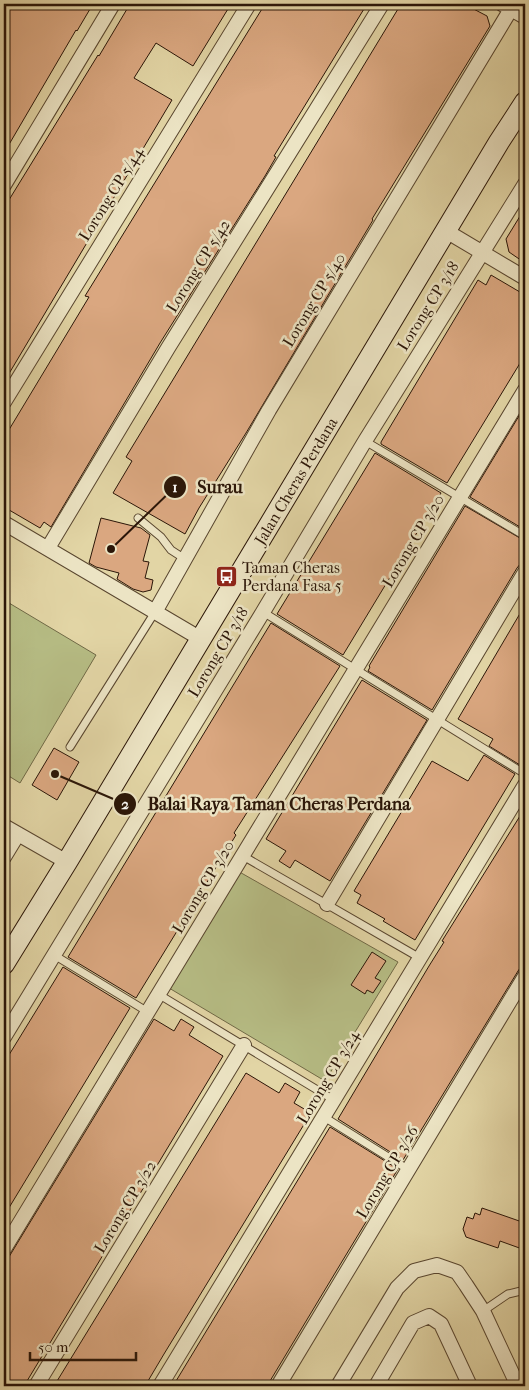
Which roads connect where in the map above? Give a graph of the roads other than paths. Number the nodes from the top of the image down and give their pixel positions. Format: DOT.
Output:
graph roads {
  1 [pos="113,4"];
  2 [pos="249,4"];
  3 [pos="382,4"];
  4 [pos="506,6"];
  5 [pos="525,17"];
  6 [pos="525,102"];
  7 [pos="525,184"];
  8 [pos="4,185"];
  9 [pos="446,231"];
  10 [pos="481,252"];
  11 [pos="525,278"];
  12 [pos="525,390"];
  13 [pos="4,402"];
  14 [pos="365,441"];
  15 [pos="461,496"];
  16 [pos="138,518"];
  17 [pos="4,523"];
  18 [pos="525,536"];
  19 [pos="48,548"];
  20 [pos="185,560"];
  21 [pos="525,572"];
  22 [pos="155,612"];
  23 [pos="263,612"];
  24 [pos="201,639"];
  25 [pos="356,670"];
  26 [pos="437,719"];
  27 [pos="70,747"];
  28 [pos="525,774"];
  29 [pos="525,785"];
  30 [pos="4,826"];
  31 [pos="18,834"];
  32 [pos="4,856"];
  33 [pos="242,856"];
  34 [pos="67,862"];
  35 [pos="327,904"];
  36 [pos="54,955"];
  37 [pos="420,958"];
  38 [pos="4,964"];
  39 [pos="525,976"];
  40 [pos="158,994"];
  41 [pos="148,1012"];
  42 [pos="4,1037"];
  43 [pos="244,1045"];
  44 [pos="334,1100"];
  45 [pos="324,1117"];
  46 [pos="409,1170"];
  47 [pos="4,1249"];
  48 [pos="525,1290"];
  49 [pos="483,1311"];
  50 [pos="36,1386"];
  51 [pos="160,1386"];
  52 [pos="278,1386"];
  53 [pos="338,1386"];
  54 [pos="376,1386"];
  55 [pos="470,1386"];
  56 [pos="518,1386"];
  1 -- 8 [label="street"];
  2 -- 13 [label="street, Lorong CP 5/44"];
  3 -- 19 [label="street, Lorong CP 5/42"];
  4 -- 5 [label="street"];
  4 -- 20 [label="street, Lorong CP 5/40"];
  6 -- 9 [label="street, Jalan Cheras Perdana"];
  7 -- 10 [label="street, Lorong CP 3/18"];
  9 -- 10 [label="street"];
  9 -- 24 [label="street, Jalan Cheras Perdana"];
  10 -- 11 [label="street"];
  10 -- 14 [label="street, Lorong CP 3/18"];
  12 -- 15 [label="street, Lorong CP 3/20"];
  14 -- 15 [label="lane"];
  14 -- 23 [label="street, Lorong CP 3/18"];
  15 -- 18 [label="lane"];
  15 -- 25 [label="street, Lorong CP 3/20"];
  16 -- 20 [label="lane"];
  17 -- 19 [label="street"];
  19 -- 22 [label="street"];
  20 -- 22 [label="street, Lorong CP 5/40"];
  21 -- 26 [label="street"];
  22 -- 24 [label="street"];
  22 -- 27 [label="lane"];
  23 -- 25 [label="lane"];
  23 -- 36 [label="street, Lorong CP 3/18"];
  24 -- 34 [label="street, Jalan Cheras Perdana"];
  25 -- 26 [label="lane"];
  25 -- 33 [label="street, Lorong CP 3/20"];
  26 -- 28 [label="lane"];
  26 -- 35 [label="street"];
  29 -- 37 [label="street, Lorong CP 3/24"];
  30 -- 31 [label="street"];
  31 -- 32 [label="street"];
  31 -- 34 [label="street"];
  33 -- 35 [label="lane"];
  33 -- 40 [label="street, Lorong CP 3/20"];
  34 -- 38 [label="street, Jalan Cheras Perdana"];
  35 -- 37 [label="lane"];
  36 -- 41 [label="lane"];
  36 -- 42 [label="street, Lorong CP 3/18"];
  37 -- 44 [label="street, Lorong CP 3/24"];
  39 -- 46 [label="street, Lorong CP 3/26"];
  40 -- 41 [label="street, Lorong CP 3/20"];
  40 -- 43 [label="lane"];
  41 -- 47 [label="street, Lorong CP 3/20"];
  43 -- 44 [label="lane"];
  43 -- 50 [label="street, Lorong CP 3/22"];
  44 -- 45 [label="street, Lorong CP 3/24"];
  45 -- 46 [label="lane"];
  45 -- 51 [label="street, Lorong CP 3/24"];
  46 -- 52 [label="street, Lorong CP 3/26"];
  48 -- 49 [label="lane"];
  49 -- 53 [label="street"];
  49 -- 56 [label="street"];
  54 -- 55 [label="street"];
}
